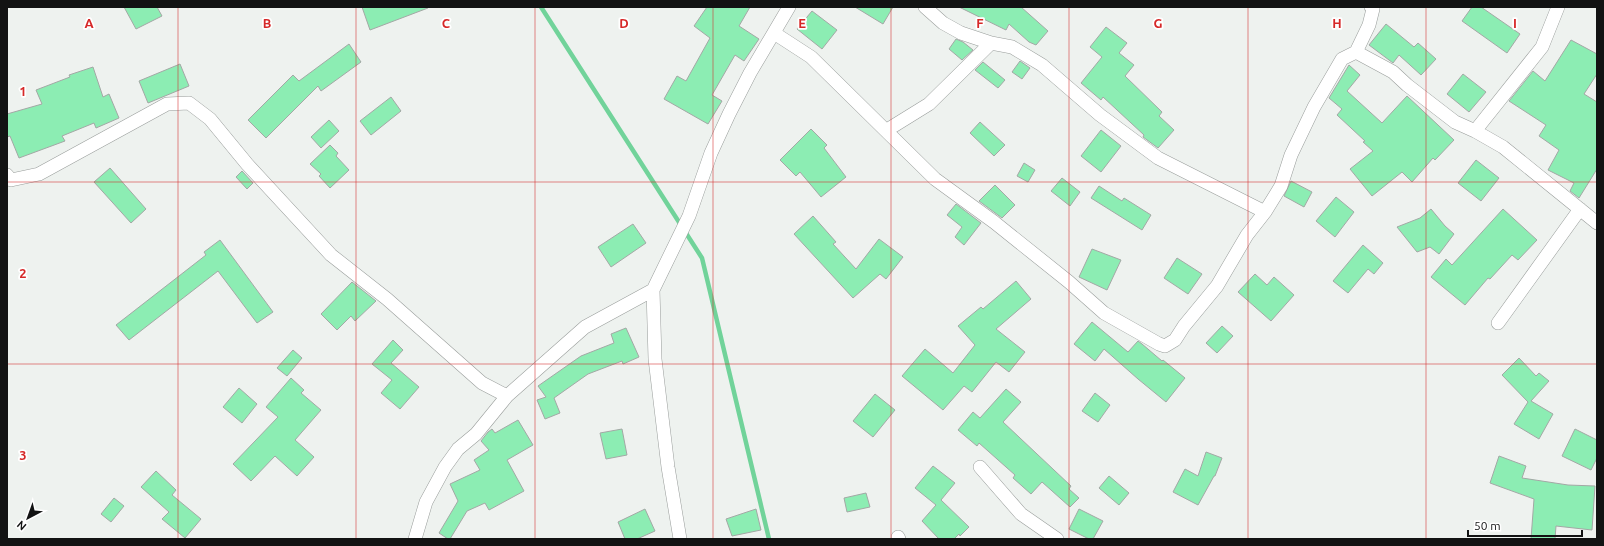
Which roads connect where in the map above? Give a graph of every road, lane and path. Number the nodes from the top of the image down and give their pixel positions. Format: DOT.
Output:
graph roads {
  1 [pos="789,7"];
  2 [pos="925,7"];
  3 [pos="1371,7"];
  4 [pos="1558,7"];
  5 [pos="774,33"];
  6 [pos="991,42"];
  7 [pos="1356,52"];
  8 [pos="887,130"];
  9 [pos="1475,131"];
  10 [pos="7,175"];
  11 [pos="1580,209"];
  12 [pos="1265,212"];
  13 [pos="1597,223"];
  14 [pos="653,290"];
  15 [pos="1498,323"];
  16 [pos="507,396"];
  17 [pos="980,466"];
  18 [pos="414,539"];
  19 [pos="680,539"];
  20 [pos="1058,539"];
  1 -- 5 [label="street"];
  2 -- 6 [label="street"];
  3 -- 7 [label="street"];
  4 -- 9 [label="street"];
  5 -- 8 [label="street"];
  5 -- 14 [label="street"];
  6 -- 8 [label="street"];
  6 -- 12 [label="street"];
  7 -- 9 [label="street"];
  7 -- 12 [label="street"];
  8 -- 12 [label="street"];
  9 -- 11 [label="street"];
  10 -- 16 [label="street"];
  11 -- 13 [label="street"];
  11 -- 15 [label="street"];
  14 -- 16 [label="street"];
  14 -- 19 [label="street"];
  16 -- 18 [label="street"];
  17 -- 20 [label="street"];
}
